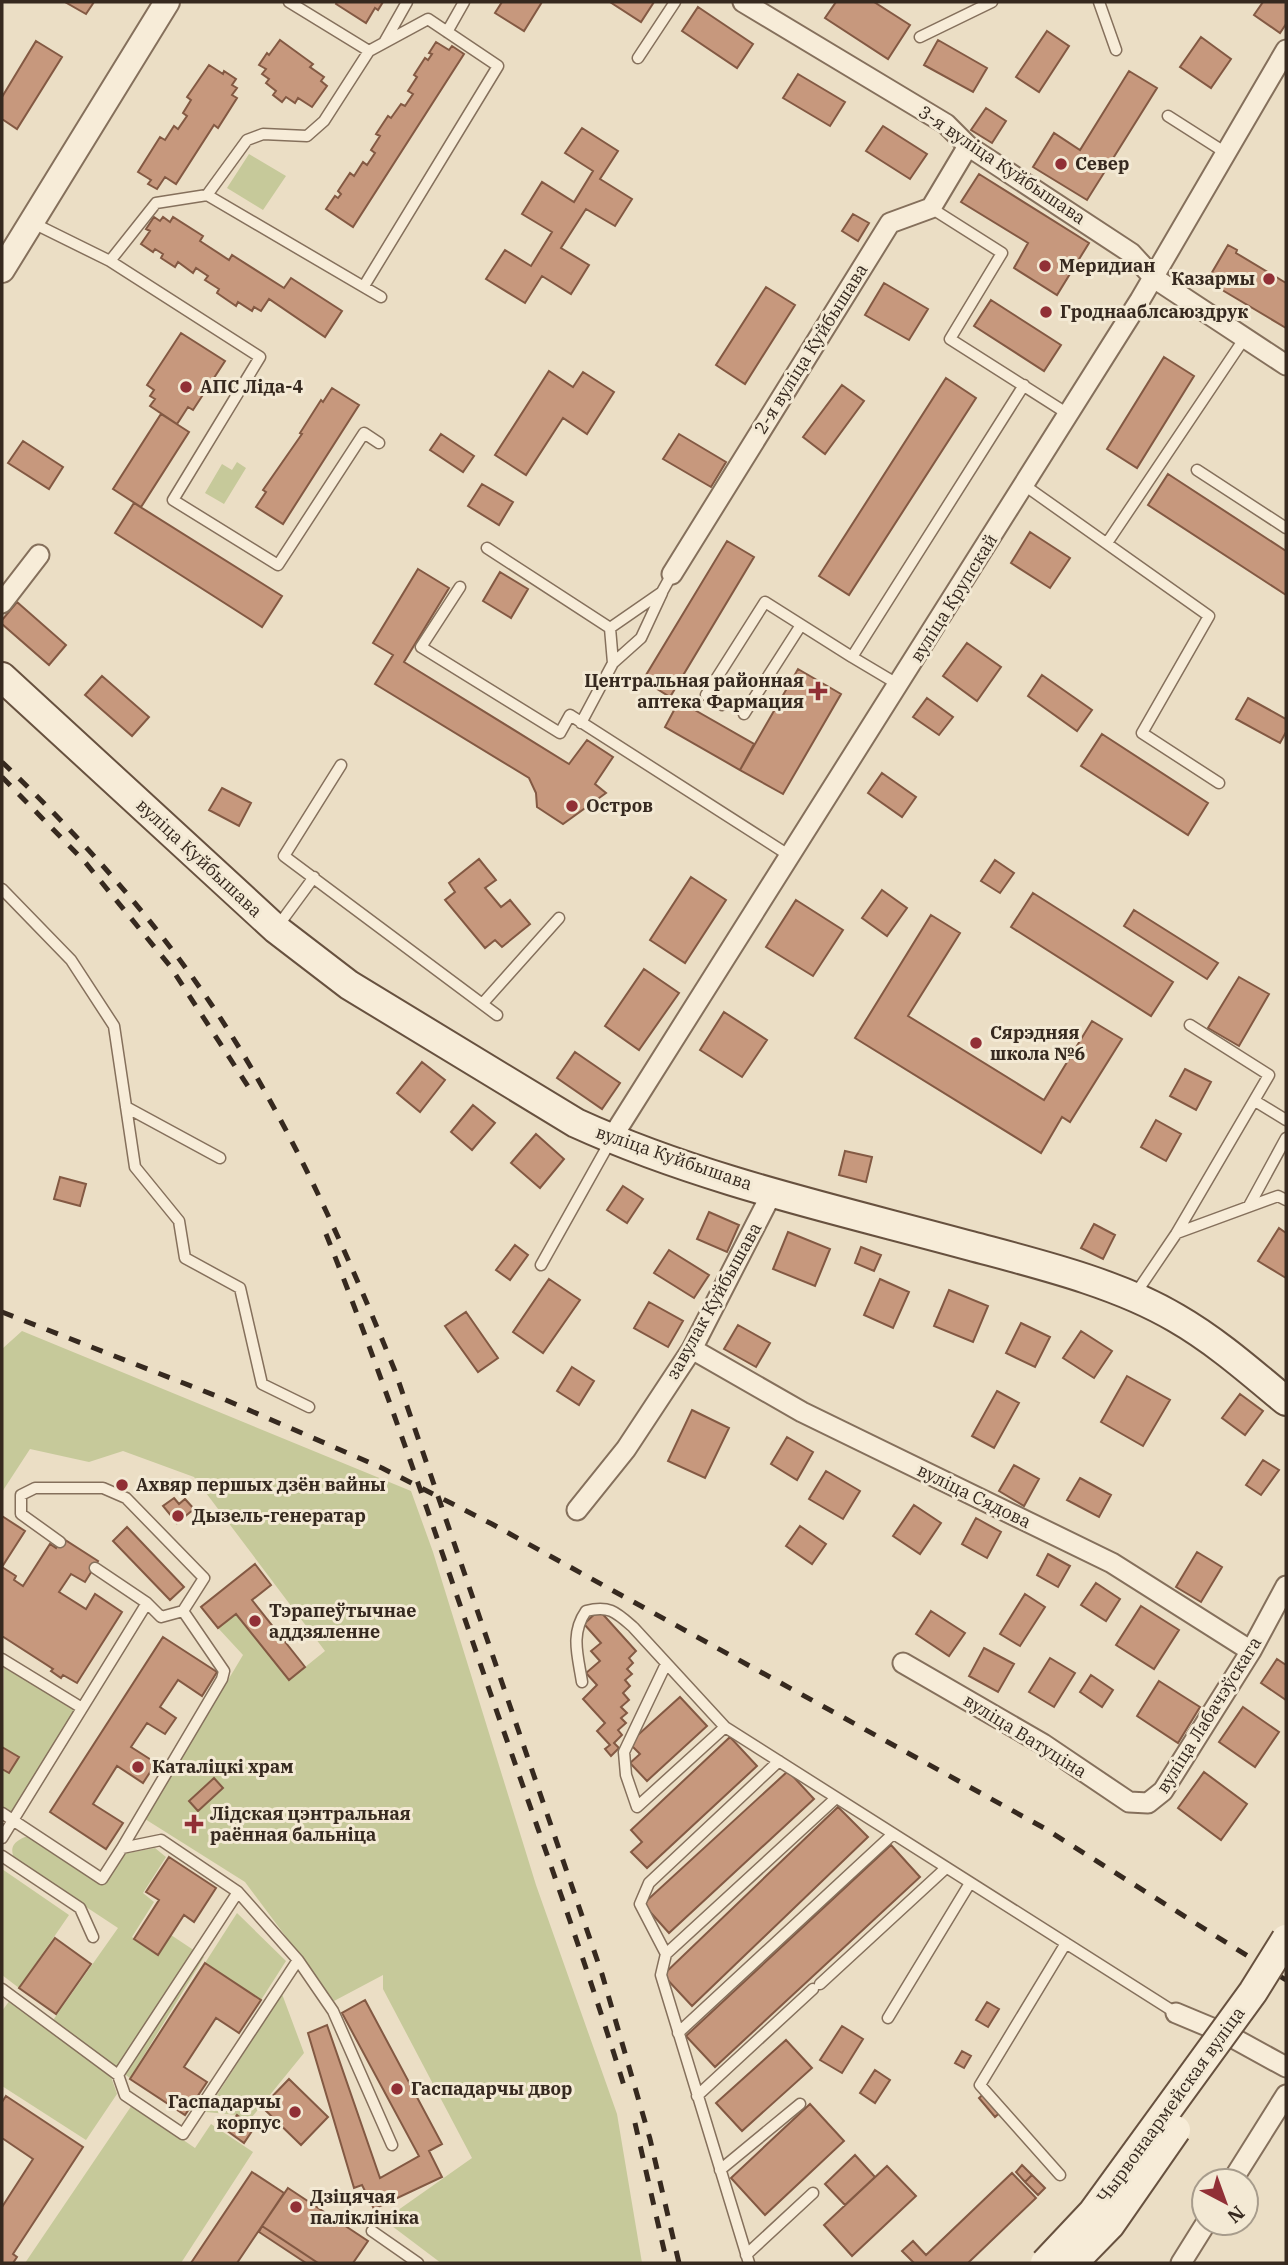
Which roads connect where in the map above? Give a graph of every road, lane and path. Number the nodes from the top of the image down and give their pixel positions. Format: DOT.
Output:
graph roads {
  1 [pos="167,2"];
  2 [pos="289,2"];
  3 [pos="407,2"];
  4 [pos="464,2"];
  5 [pos="675,2"];
  6 [pos="743,2"];
  7 [pos="992,2"];
  8 [pos="1099,2"];
  9 [pos="447,32"];
  10 [pos="920,37"];
  11 [pos="385,42"];
  12 [pos="1116,50"];
  13 [pos="1286,50"];
  14 [pos="369,51"];
  15 [pos="638,58"];
  16 [pos="1168,116"];
  17 [pos="968,146"];
  18 [pos="1227,153"];
  19 [pos="207,195"];
  20 [pos="931,208"];
  21 [pos="31,222"];
  22 [pos="110,261"];
  23 [pos="2,270"];
  24 [pos="1154,278"];
  25 [pos="364,286"];
  26 [pos="381,297"];
  27 [pos="1244,339"];
  28 [pos="1286,365"];
  29 [pos="1024,385"];
  30 [pos="1068,414"];
  31 [pos="379,443"];
  32 [pos="1197,470"];
  33 [pos="1024,485"];
  34 [pos="1286,528"];
  35 [pos="1107,543"];
  36 [pos="487,548"];
  37 [pos="39,555"];
  38 [pos="672,574"];
  39 [pos="460,587"];
  40 [pos="662,592"];
  41 [pos="2,603"];
  42 [pos="801,625"];
  43 [pos="610,628"];
  44 [pos="852,657"];
  45 [pos="613,663"];
  46 [pos="2,677"];
  47 [pos="899,685"];
  48 [pos="722,705"];
  49 [pos="744,714"];
  50 [pos="581,723"];
  51 [pos="341,765"];
  52 [pos="1219,783"];
  53 [pos="790,856"];
  54 [pos="314,877"];
  55 [pos="2,889"];
  56 [pos="559,918"];
  57 [pos="276,929"];
  58 [pos="483,1003"];
  59 [pos="497,1015"];
  60 [pos="1190,1025"];
  61 [pos="1255,1101"];
  62 [pos="126,1107"];
  63 [pos="1286,1120"];
  64 [pos="1286,1138"];
  65 [pos="611,1139"];
  66 [pos="220,1158"];
  67 [pos="773,1191"];
  68 [pos="1286,1200"];
  69 [pos="1249,1206"];
  70 [pos="1176,1234"];
  71 [pos="541,1265"];
  72 [pos="1133,1296"];
  73 [pos="692,1349"];
  74 [pos="1286,1401"];
  75 [pos="309,1407"];
  76 [pos="577,1510"];
  77 [pos="60,1542"];
  78 [pos="94,1567"];
  79 [pos="1286,1586"];
  80 [pos="147,1604"];
  81 [pos="183,1611"];
  82 [pos="1251,1651"];
  83 [pos="2,1659"];
  84 [pos="903,1663"];
  85 [pos="667,1664"];
  86 [pos="582,1682"];
  87 [pos="82,1708"];
  88 [pos="725,1727"];
  89 [pos="779,1762"];
  90 [pos="836,1798"];
  91 [pos="1148,1803"];
  92 [pos="2,1813"];
  93 [pos="13,1821"];
  94 [pos="893,1834"];
  95 [pos="2,1838"];
  96 [pos="122,1848"];
  97 [pos="2,1856"];
  98 [pos="946,1868"];
  99 [pos="970,1882"];
  100 [pos="238,1892"];
  101 [pos="93,1937"];
  102 [pos="1286,1939"];
  103 [pos="1066,1943"];
  104 [pos="666,1954"];
  105 [pos="298,1960"];
  106 [pos="1286,1971"];
  107 [pos="2,1989"];
  108 [pos="1176,2012"];
  109 [pos="888,2018"];
  110 [pos="678,2033"];
  111 [pos="1286,2067"];
  112 [pos="118,2076"];
  113 [pos="1286,2095"];
  114 [pos="697,2096"];
  115 [pos="800,2104"];
  116 [pos="392,2145"];
  117 [pos="1241,2167"];
  118 [pos="720,2170"];
  119 [pos="1060,2175"];
  120 [pos="813,2193"];
  121 [pos="372,2231"];
  122 [pos="1197,2237"];
  123 [pos="747,2259"];
  124 [pos="418,2263"];
  125 [pos="1045,2263"];
  126 [pos="1073,2263"];
  127 [pos="1181,2263"];
  1 -- 21 [label="street"];
  2 -- 14 [label="lane"];
  3 -- 11 [label="lane"];
  4 -- 9 [label="lane"];
  5 -- 15 [label="lane"];
  6 -- 17 [label="street, 3-я вуліца Куйбышава"];
  7 -- 10 [label="lane"];
  8 -- 12 [label="lane"];
  9 -- 11 [label="lane"];
  9 -- 25 [label="lane"];
  11 -- 14 [label="lane"];
  13 -- 18 [label="street, вуліца Крупскай"];
  14 -- 19 [label="lane"];
  16 -- 18 [label="lane"];
  17 -- 20 [label="street"];
  17 -- 24 [label="street, 3-я вуліца Куйбышава"];
  18 -- 24 [label="street, вуліца Крупскай"];
  19 -- 22 [label="lane"];
  19 -- 25 [label="lane"];
  20 -- 29 [label="lane"];
  20 -- 38 [label="street, 2-я вуліца Куйбышава"];
  21 -- 22 [label="lane"];
  21 -- 23 [label="street"];
  22 -- 31 [label="lane"];
  24 -- 27 [label="street, 3-я вуліца Куйбышава"];
  24 -- 30 [label="street, вуліца Крупскай"];
  25 -- 26 [label="lane"];
  27 -- 28 [label="street, 3-я вуліца Куйбышава"];
  27 -- 35 [label="lane"];
  29 -- 30 [label="lane"];
  29 -- 44 [label="lane"];
  30 -- 33 [label="street, вуліца Крупскай"];
  32 -- 34 [label="lane"];
  33 -- 35 [label="lane"];
  33 -- 47 [label="street, вуліца Крупскай"];
  35 -- 52 [label="lane"];
  36 -- 43 [label="lane"];
  37 -- 41 [label="street"];
  38 -- 40 [label="lane"];
  39 -- 50 [label="lane"];
  40 -- 43 [label="lane"];
  40 -- 45 [label="lane"];
  42 -- 44 [label="lane"];
  42 -- 48 [label="lane"];
  42 -- 49 [label="lane"];
  43 -- 45 [label="lane"];
  44 -- 47 [label="lane"];
  45 -- 50 [label="lane"];
  46 -- 57 [label="main road, вуліца Куйбышава"];
  47 -- 53 [label="street, вуліца Крупскай"];
  50 -- 53 [label="lane"];
  51 -- 54 [label="lane"];
  53 -- 65 [label="street, вуліца Крупскай"];
  54 -- 57 [label="lane"];
  54 -- 58 [label="lane"];
  55 -- 62 [label="lane"];
  56 -- 58 [label="lane"];
  57 -- 65 [label="main road, вуліца Куйбышава"];
  58 -- 59 [label="lane"];
  60 -- 61 [label="lane"];
  61 -- 63 [label="lane"];
  61 -- 70 [label="lane"];
  62 -- 66 [label="lane"];
  62 -- 75 [label="lane"];
  64 -- 69 [label="lane"];
  65 -- 67 [label="main road, вуліца Куйбышава"];
  65 -- 71 [label="lane"];
  67 -- 72 [label="main road, вуліца Куйбышава"];
  67 -- 73 [label="street, завулак Куйбышава"];
  68 -- 69 [label="lane"];
  69 -- 70 [label="lane"];
  70 -- 72 [label="lane"];
  72 -- 74 [label="main road, вуліца Куйбышава"];
  73 -- 76 [label="street, завулак Куйбышава"];
  73 -- 82 [label="street, вуліца Сядова"];
  77 -- 81 [label="lane"];
  78 -- 80 [label="lane"];
  79 -- 82 [label="street, вуліца Лабачэўскага"];
  80 -- 81 [label="lane"];
  80 -- 87 [label="lane"];
  81 -- 96 [label="lane"];
  82 -- 91 [label="street, вуліца Лабачэўскага"];
  83 -- 87 [label="lane"];
  84 -- 91 [label="street, вуліца Ватуціна"];
  85 -- 86 [label="lane"];
  85 -- 88 [label="lane"];
  85 -- 88 [label="lane"];
  87 -- 93 [label="lane"];
  88 -- 89 [label="lane"];
  89 -- 90 [label="lane"];
  89 -- 104 [label="lane"];
  90 -- 94 [label="lane"];
  90 -- 104 [label="lane"];
  92 -- 93 [label="lane"];
  93 -- 95 [label="lane"];
  93 -- 96 [label="lane"];
  94 -- 98 [label="lane"];
  94 -- 110 [label="lane"];
  96 -- 100 [label="lane"];
  97 -- 101 [label="lane"];
  98 -- 99 [label="lane"];
  98 -- 114 [label="lane"];
  99 -- 103 [label="lane"];
  99 -- 109 [label="lane"];
  100 -- 105 [label="lane"];
  100 -- 112 [label="lane"];
  102 -- 125 [label="main road, Чырвонаармейская вуліца, bridge"];
  103 -- 108 [label="lane"];
  103 -- 119 [label="lane"];
  104 -- 110 [label="lane"];
  105 -- 112 [label="lane"];
  105 -- 116 [label="lane"];
  106 -- 126 [label="main road, Чырвонаармейская вуліца, bridge"];
  107 -- 112 [label="lane"];
  108 -- 111 [label="street"];
  110 -- 114 [label="lane"];
  113 -- 117 [label="street"];
  114 -- 118 [label="lane"];
  115 -- 118 [label="lane"];
  118 -- 123 [label="lane"];
  120 -- 123 [label="lane"];
  121 -- 124 [label="lane"];
  122 -- 127 [label="street"];
}
